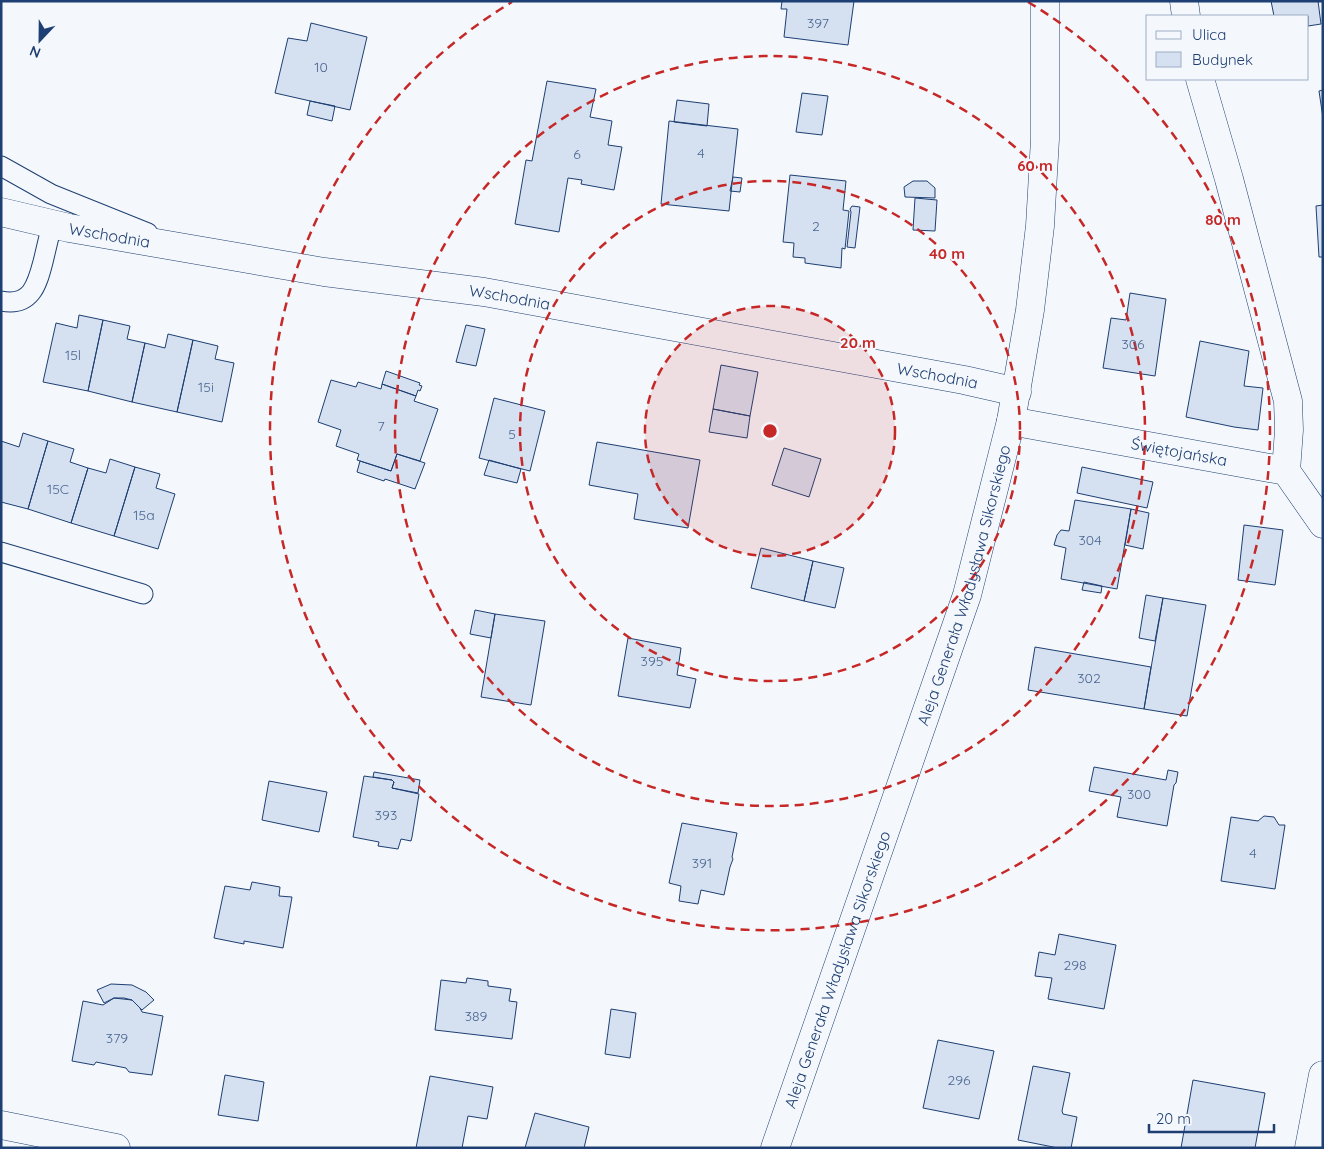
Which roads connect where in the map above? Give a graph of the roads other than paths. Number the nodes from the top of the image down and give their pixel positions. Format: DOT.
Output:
graph roads {
  1 [pos="1045,1"];
  2 [pos="1184,1"];
  3 [pos="1186,15"];
  4 [pos="1200,80"];
  5 [pos="1,166"];
  6 [pos="1,212"];
  7 [pos="52,224"];
  8 [pos="184,247"];
  9 [pos="1,301"];
  10 [pos="1017,392"];
  11 [pos="1011,421"];
  12 [pos="1286,471"];
  13 [pos="1323,524"];
  14 [pos="1,552"];
  15 [pos="144,594"];
  16 [pos="1323,1074"];
  17 [pos="1,1125"];
  18 [pos="116,1148"];
  19 [pos="775,1148"];
  20 [pos="1309,1148"];
  1 -- 10 [label="street, Aleja Generała Władysława Sikorskiego"];
  2 -- 3 [label="street"];
  4 -- 12 [label="street"];
  5 -- 8 [label="lane"];
  6 -- 7 [label="street, Wschodnia"];
  7 -- 8 [label="street, Wschodnia"];
  7 -- 9 [label="lane"];
  8 -- 10 [label="street, Wschodnia"];
  10 -- 11 [label="street, Aleja Generała Władysława Sikorskiego"];
  11 -- 12 [label="street, Świętojańska"];
  11 -- 19 [label="street, Aleja Generała Władysława Sikorskiego"];
  12 -- 13 [label="street"];
  14 -- 15 [label="lane"];
  16 -- 20 [label="street"];
  17 -- 18 [label="street"];
}
